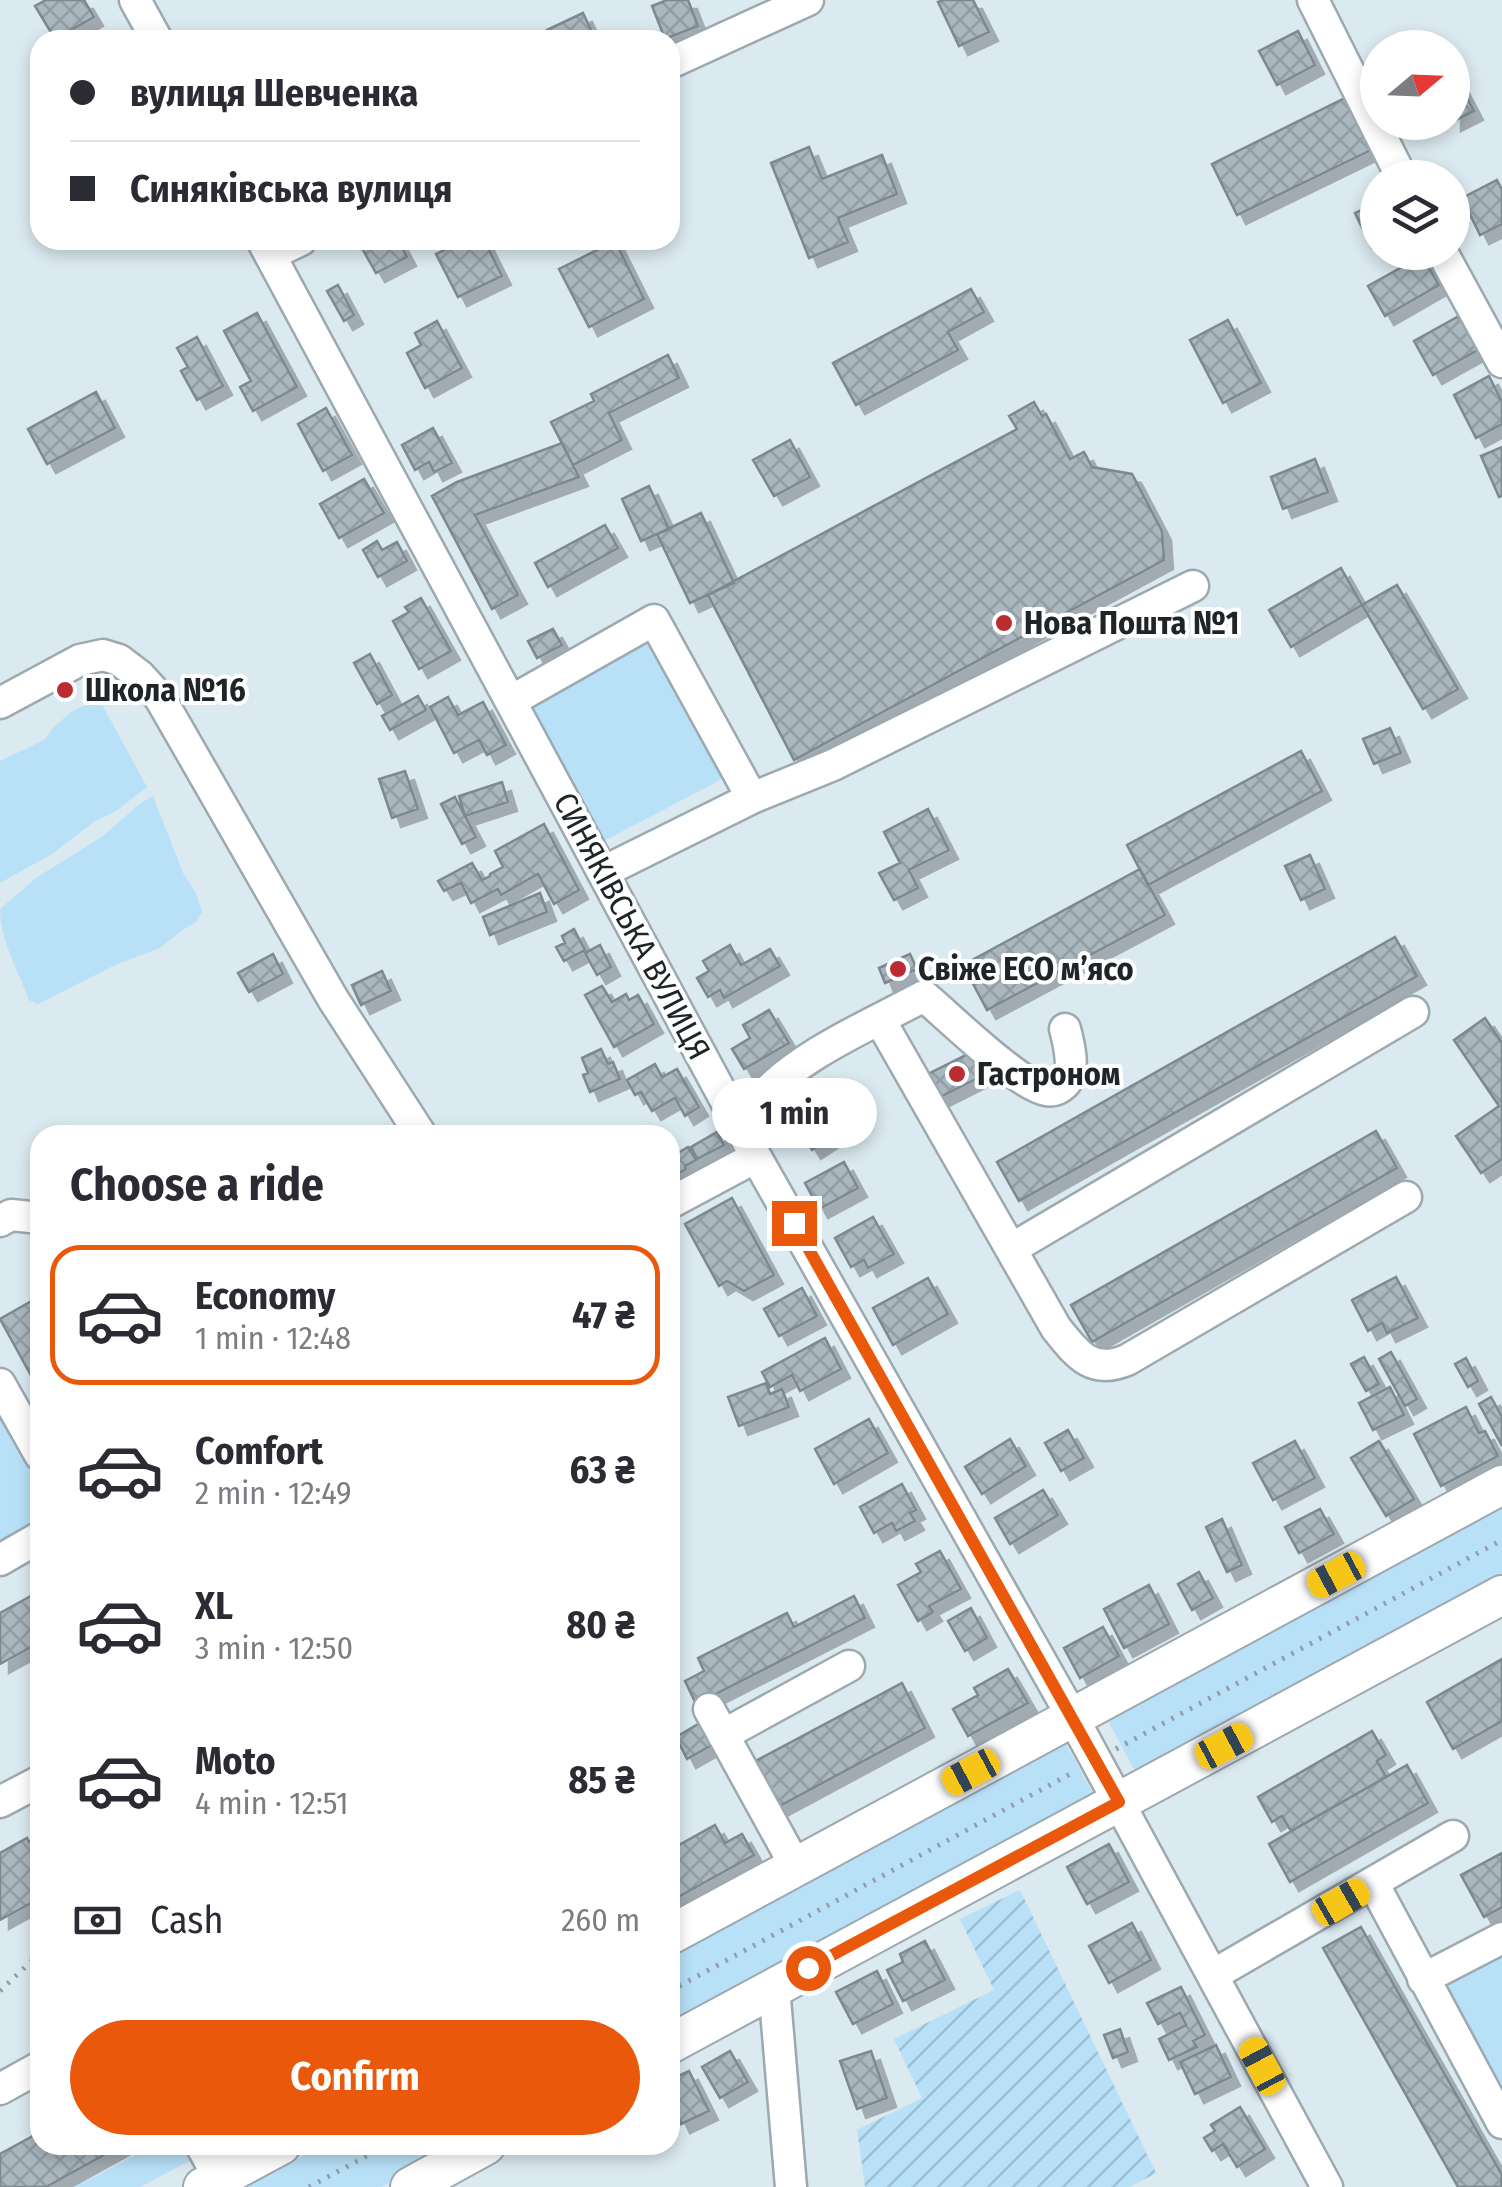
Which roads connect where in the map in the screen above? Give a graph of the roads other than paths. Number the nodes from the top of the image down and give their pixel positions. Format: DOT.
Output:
graph roads {
  1 [pos="136,0"];
  2 [pos="808,0"];
  3 [pos="1313,0"];
  4 [pos="152,30"];
  5 [pos="680,58"];
  6 [pos="1393,160"];
  7 [pos="267,250"];
  8 [pos="1452,270"];
  9 [pos="1502,362"];
  10 [pos="1193,586"];
  11 [pos="511,701"];
  12 [pos="0,703"];
  13 [pos="752,798"];
  14 [pos="603,872"];
  15 [pos="1412,1012"];
  16 [pos="880,1020"];
  17 [pos="1065,1029"];
  18 [pos="414,1125"];
  19 [pos="740,1126"];
  20 [pos="756,1156"];
  21 [pos="680,1198"];
  22 [pos="1406,1198"];
  23 [pos="30,1217"];
  24 [pos="0,1221"];
  25 [pos="1010,1249"];
  26 [pos="0,1384"];
  27 [pos="30,1437"];
  28 [pos="1502,1485"];
  29 [pos="30,1543"];
  30 [pos="0,1560"];
  31 [pos="1502,1595"];
  32 [pos="849,1666"];
  33 [pos="1074,1718"];
  34 [pos="30,1786"];
  35 [pos="0,1802"];
  36 [pos="1119,1802"];
  37 [pos="1454,1836"];
  38 [pos="796,1867"];
  39 [pos="1373,1883"];
  40 [pos="680,1930"];
  41 [pos="1502,1938"];
  42 [pos="1212,1975"];
  43 [pos="1424,1979"];
  44 [pos="774,1987"];
  45 [pos="680,2039"];
  46 [pos="30,2072"];
  47 [pos="0,2089"];
  48 [pos="1502,2123"];
  49 [pos="204,2155"];
  50 [pos="263,2155"];
  51 [pos="468,2155"];
  52 [pos="211,2183"];
  53 [pos="410,2187"];
  54 [pos="791,2187"];
  55 [pos="1327,2187"];
  1 -- 4 [label="street"];
  2 -- 5 [label="street"];
  3 -- 6 [label="street"];
  7 -- 11 [label="street, СИНЯКІВСЬКА ВУЛИЦЯ"];
  8 -- 9 [label="street"];
  10 -- 13 [label="street"];
  11 -- 13 [label="street"];
  11 -- 14 [label="street, СИНЯКІВСЬКА ВУЛИЦЯ"];
  12 -- 18 [label="street"];
  13 -- 14 [label="street"];
  14 -- 19 [label="street, СИНЯКІВСЬКА ВУЛИЦЯ"];
  15 -- 25 [label="street"];
  16 -- 17 [label="street"];
  16 -- 19 [label="street"];
  16 -- 25 [label="street"];
  19 -- 20 [label="street, СИНЯКІВСЬКА ВУЛИЦЯ"];
  20 -- 21 [label="street"];
  20 -- 33 [label="street, СИНЯКІВСЬКА ВУЛИЦЯ"];
  22 -- 25 [label="street"];
  23 -- 24 [label="street"];
  26 -- 27 [label="street"];
  28 -- 33 [label="main road"];
  29 -- 30 [label="street"];
  31 -- 36 [label="main road"];
  32 -- 38 [label="street"];
  33 -- 36 [label="street, СИНЯКІВСЬКА ВУЛИЦЯ"];
  33 -- 38 [label="main road"];
  34 -- 35 [label="street"];
  36 -- 42 [label="street, СИНЯКІВСЬКА ВУЛИЦЯ"];
  36 -- 44 [label="main road"];
  37 -- 39 [label="street"];
  38 -- 40 [label="main road"];
  39 -- 42 [label="street"];
  39 -- 43 [label="street"];
  41 -- 43 [label="street"];
  42 -- 55 [label="street, СИНЯКІВСЬКА ВУЛИЦЯ"];
  43 -- 48 [label="street"];
  44 -- 45 [label="main road"];
  44 -- 54 [label="street"];
  46 -- 47 [label="street"];
  49 -- 52 [label="street"];
  50 -- 52 [label="main road"];
  51 -- 53 [label="main road"];
}
